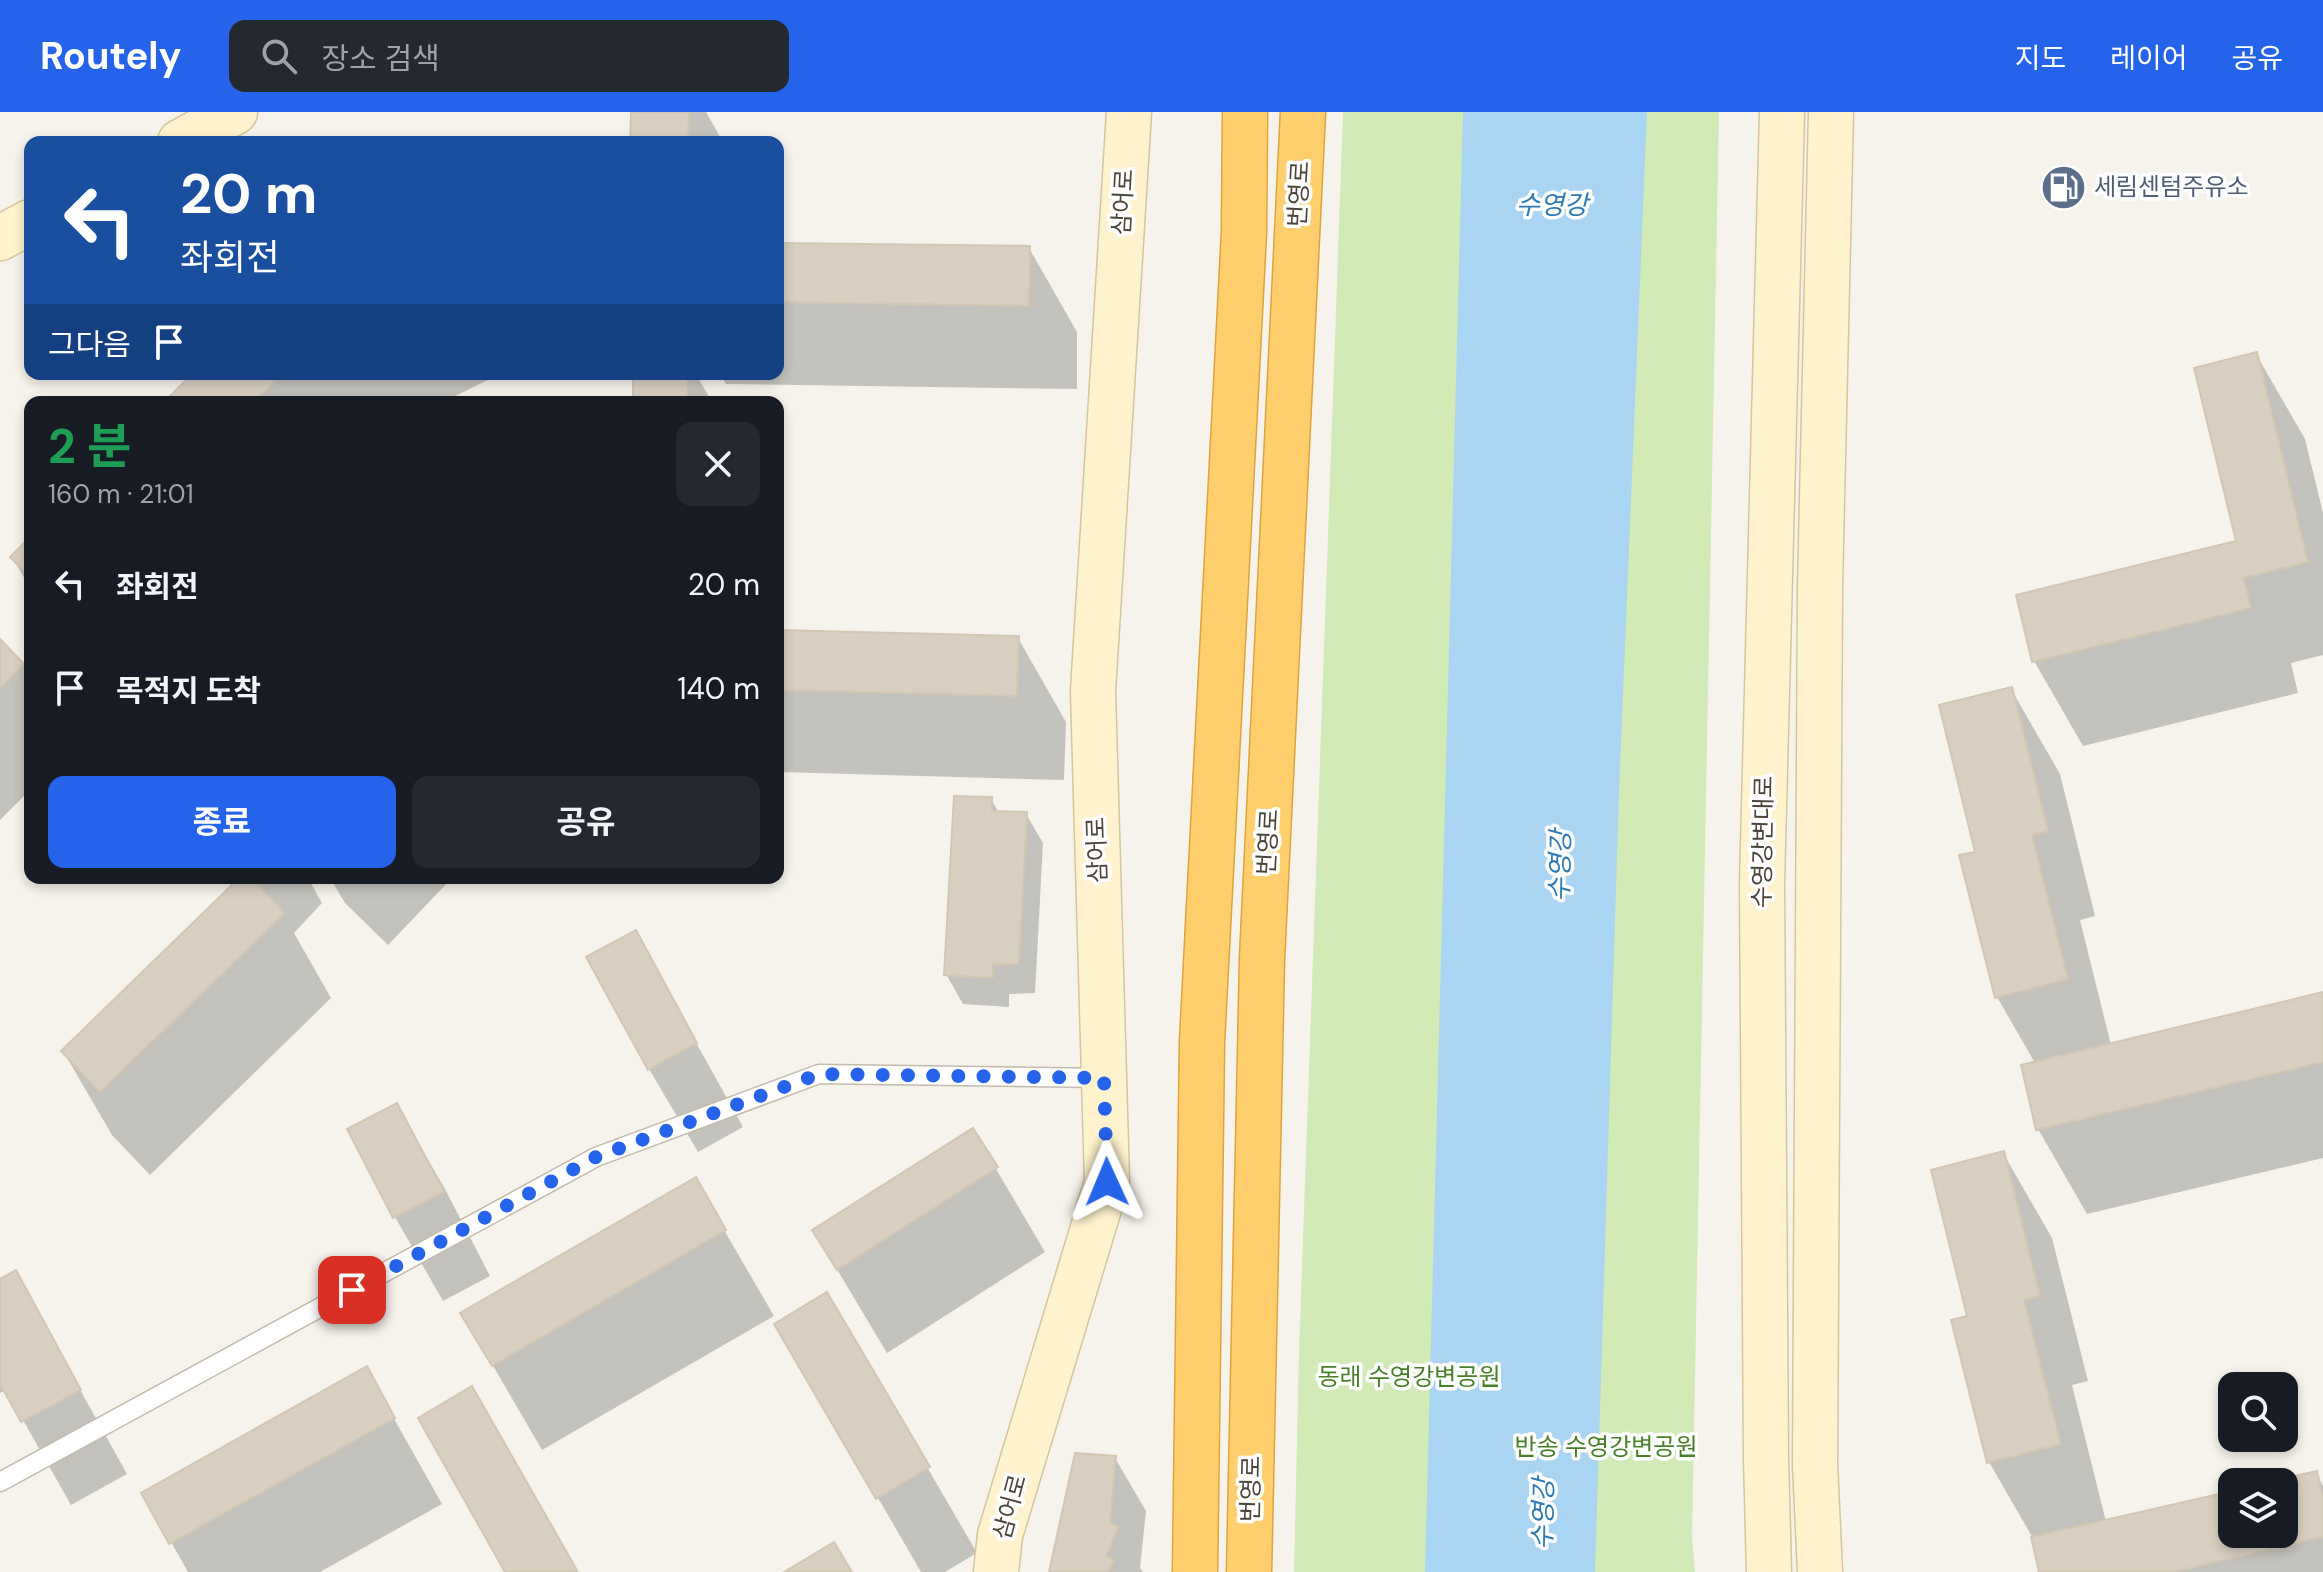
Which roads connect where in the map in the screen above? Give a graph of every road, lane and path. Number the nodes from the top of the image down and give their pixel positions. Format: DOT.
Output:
graph roads {
  1 [pos="235,112"];
  2 [pos="1129,112"];
  3 [pos="1245,112"];
  4 [pos="1303,112"];
  5 [pos="1782,112"];
  6 [pos="1831,112"];
  7 [pos="191,136"];
  8 [pos="24,225"];
  9 [pos="0,238"];
  10 [pos="1104,1078"];
  11 [pos="0,1482"];
  12 [pos="996,1572"];
  13 [pos="1195,1572"];
  14 [pos="1249,1572"];
  15 [pos="1769,1572"];
  16 [pos="1820,1572"];
  1 -- 7 [label="main road"];
  2 -- 10 [label="main road, 삼어로"];
  3 -- 13 [label="highway"];
  4 -- 14 [label="highway, 번영로"];
  5 -- 15 [label="main road, 수영강변대로"];
  6 -- 16 [label="main road"];
  8 -- 9 [label="main road"];
  10 -- 11 [label="lane"];
  10 -- 12 [label="main road, 삼어로"];
}
